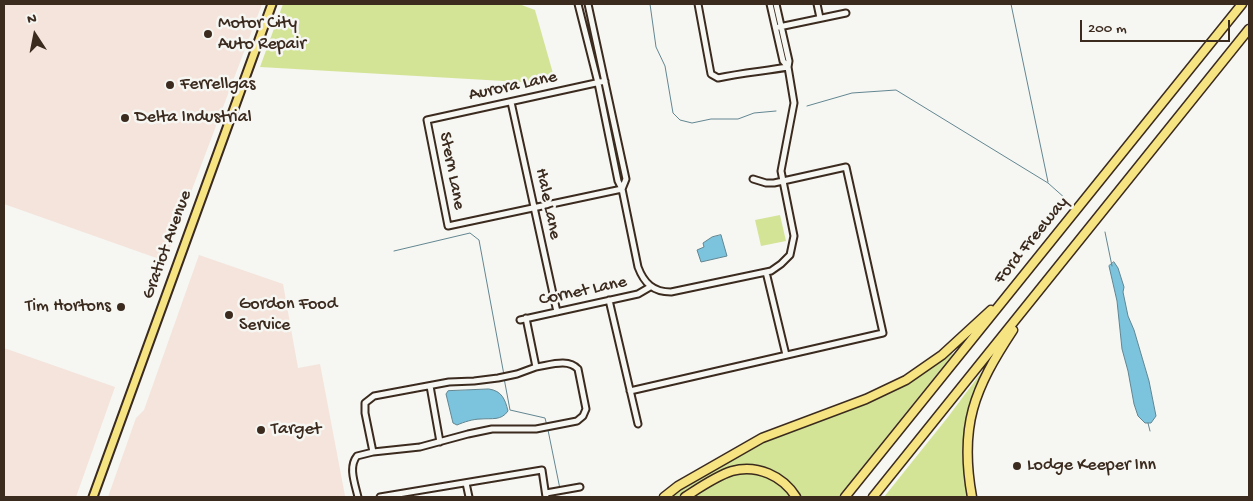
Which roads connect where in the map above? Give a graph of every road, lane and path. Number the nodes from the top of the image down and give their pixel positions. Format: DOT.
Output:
graph roads {
  1 [pos="272,4"];
  2 [pos="578,4"];
  3 [pos="588,4"];
  4 [pos="698,4"];
  5 [pos="770,4"];
  6 [pos="776,4"];
  7 [pos="817,4"];
  8 [pos="1242,4"];
  9 [pos="846,13"];
  10 [pos="820,18"];
  11 [pos="779,27"];
  12 [pos="1249,30"];
  13 [pos="788,67"];
  14 [pos="605,81"];
  15 [pos="598,83"];
  16 [pos="511,102"];
  17 [pos="427,120"];
  18 [pos="753,179"];
  19 [pos="784,181"];
  20 [pos="622,189"];
  21 [pos="533,207"];
  22 [pos="766,272"];
  23 [pos="650,287"];
  24 [pos="1014,288"];
  25 [pos="1035,295"];
  26 [pos="609,300"];
  27 [pos="557,312"];
  28 [pos="786,355"];
  29 [pos="536,368"];
  30 [pos="430,386"];
  31 [pos="630,392"];
  32 [pos="638,424"];
  33 [pos="440,442"];
  34 [pos="373,452"];
  35 [pos="466,482"];
  36 [pos="580,487"];
  37 [pos="546,495"];
  38 [pos="93,497"];
  39 [pos="358,497"];
  40 [pos="380,497"];
  41 [pos="469,497"];
  42 [pos="664,497"];
  43 [pos="685,497"];
  44 [pos="796,497"];
  45 [pos="845,497"];
  46 [pos="873,497"];
  47 [pos="972,497"];
  1 -- 38 [label="main road, Gratiot Avenue"];
  2 -- 15 [label="street"];
  3 -- 14 [label="street"];
  4 -- 13 [label="street"];
  5 -- 11 [label="street"];
  6 -- 11 [label="street"];
  7 -- 10 [label="street"];
  8 -- 24 [label="highway, Ford Freeway"];
  9 -- 10 [label="street"];
  10 -- 11 [label="street"];
  11 -- 13 [label="street"];
  12 -- 25 [label="highway, Ford Freeway"];
  13 -- 19 [label="street"];
  14 -- 15 [label="street, Aurora Lane"];
  14 -- 20 [label="street"];
  15 -- 16 [label="street, Aurora Lane"];
  15 -- 20 [label="street"];
  16 -- 17 [label="street, Aurora Lane"];
  16 -- 21 [label="street, Hale Lane"];
  17 -- 21 [label="street, Stern Lane"];
  18 -- 19 [label="street"];
  19 -- 22 [label="street"];
  19 -- 28 [label="street"];
  20 -- 21 [label="street"];
  20 -- 23 [label="street"];
  21 -- 27 [label="street, Hale Lane"];
  22 -- 23 [label="street"];
  22 -- 28 [label="street"];
  23 -- 26 [label="street, Cornet Lane"];
  24 -- 42 [label="highway"];
  24 -- 45 [label="highway, Ford Freeway"];
  25 -- 46 [label="highway, Ford Freeway"];
  25 -- 47 [label="highway"];
  26 -- 27 [label="street, Cornet Lane"];
  26 -- 31 [label="street"];
  27 -- 29 [label="street, Cornet Lane"];
  28 -- 31 [label="street"];
  29 -- 30 [label="street"];
  29 -- 33 [label="street"];
  30 -- 33 [label="street"];
  30 -- 34 [label="street"];
  31 -- 32 [label="street"];
  33 -- 34 [label="street"];
  34 -- 39 [label="street"];
  35 -- 37 [label="street"];
  35 -- 40 [label="street"];
  35 -- 41 [label="street"];
  36 -- 37 [label="street"];
  43 -- 44 [label="highway"];
}
